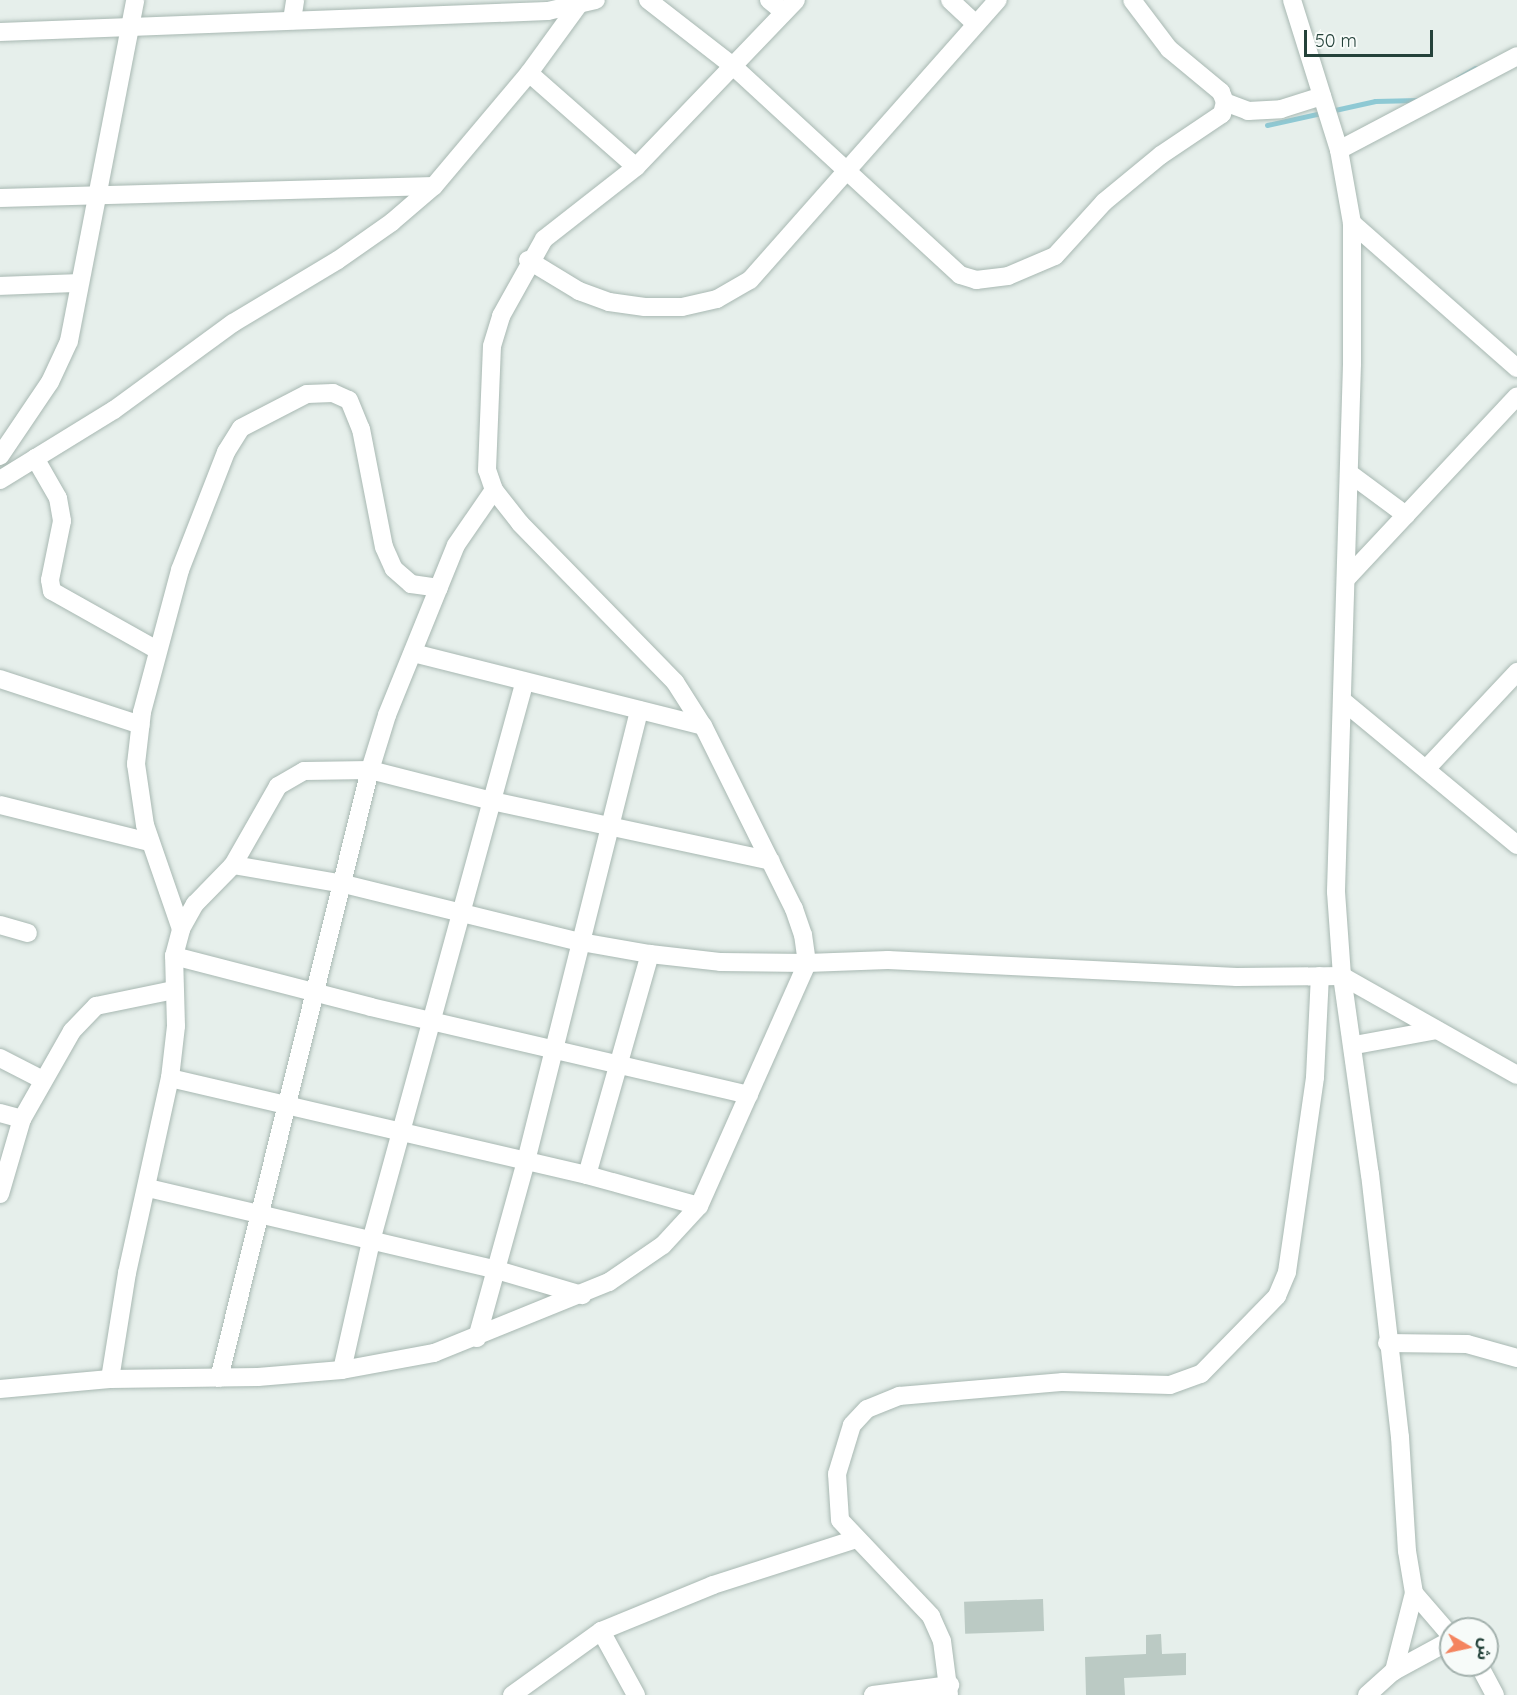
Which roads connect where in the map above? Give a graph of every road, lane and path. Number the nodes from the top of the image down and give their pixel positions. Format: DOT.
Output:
graph roads {
  1 [pos="135,0"];
  2 [pos="295,0"];
  3 [pos="597,0"];
  4 [pos="648,0"];
  5 [pos="769,0"];
  6 [pos="950,0"];
  7 [pos="998,0"];
  8 [pos="1132,0"];
  9 [pos="1292,0"];
  10 [pos="451,6"];
  11 [pos="790,6"];
  12 [pos="577,7"];
  13 [pos="292,20"];
  14 [pos="975,23"];
  15 [pos="130,27"];
  16 [pos="0,32"];
  17 [pos="1517,56"];
  18 [pos="734,67"];
  19 [pos="529,73"];
  20 [pos="1323,98"];
  21 [pos="1225,102"];
  22 [pos="1339,150"];
  23 [pos="636,167"];
  24 [pos="843,171"];
  25 [pos="434,186"];
  26 [pos="97,194"];
  27 [pos="0,198"];
  28 [pos="1352,223"];
  29 [pos="528,260"];
  30 [pos="80,283"];
  31 [pos="0,286"];
  32 [pos="1517,368"];
  33 [pos="1517,396"];
  34 [pos="0,456"];
  35 [pos="35,458"];
  36 [pos="1349,472"];
  37 [pos="0,480"];
  38 [pos="494,490"];
  39 [pos="1406,515"];
  40 [pos="1346,579"];
  41 [pos="439,588"];
  42 [pos="157,650"];
  43 [pos="413,653"];
  44 [pos="1517,672"];
  45 [pos="0,679"];
  46 [pos="524,684"];
  47 [pos="1343,701"];
  48 [pos="639,710"];
  49 [pos="141,725"];
  50 [pos="703,726"];
  51 [pos="1427,768"];
  52 [pos="370,770"];
  53 [pos="492,801"];
  54 [pos="0,806"];
  55 [pos="609,827"];
  56 [pos="149,842"];
  57 [pos="1517,845"];
  58 [pos="771,861"];
  59 [pos="233,865"];
  60 [pos="344,884"];
  61 [pos="462,914"];
  62 [pos="0,925"];
  63 [pos="182,929"];
  64 [pos="28,933"];
  65 [pos="581,942"];
  66 [pos="650,954"];
  67 [pos="174,956"];
  68 [pos="807,963"];
  69 [pos="1320,976"];
  70 [pos="1342,976"];
  71 [pos="174,990"];
  72 [pos="314,993"];
  73 [pos="432,1022"];
  74 [pos="1437,1029"];
  75 [pos="1355,1045"];
  76 [pos="554,1048"];
  77 [pos="0,1058"];
  78 [pos="619,1063"];
  79 [pos="1517,1075"];
  80 [pos="170,1078"];
  81 [pos="41,1079"];
  82 [pos="749,1095"];
  83 [pos="289,1106"];
  84 [pos="0,1113"];
  85 [pos="22,1119"];
  86 [pos="404,1131"];
  87 [pos="526,1161"];
  88 [pos="587,1175"];
  89 [pos="148,1188"];
  90 [pos="0,1194"];
  91 [pos="699,1206"];
  92 [pos="259,1216"];
  93 [pos="372,1241"];
  94 [pos="497,1270"];
  95 [pos="582,1294"];
  96 [pos="477,1338"];
  97 [pos="1387,1343"];
  98 [pos="1517,1358"];
  99 [pos="342,1370"];
  100 [pos="219,1378"];
  101 [pos="110,1379"];
  102 [pos="0,1389"];
  103 [pos="855,1539"];
  104 [pos="1414,1593"];
  105 [pos="1439,1623"];
  106 [pos="601,1631"];
  107 [pos="1439,1645"];
  108 [pos="1394,1671"];
  109 [pos="1485,1677"];
  110 [pos="950,1690"];
  111 [pos="512,1695"];
  112 [pos="636,1695"];
  113 [pos="873,1695"];
  114 [pos="1366,1695"];
  115 [pos="1495,1695"];
  1 -- 15 [label="street"];
  2 -- 13 [label="street"];
  3 -- 12 [label="street"];
  4 -- 18 [label="street"];
  5 -- 11 [label="street"];
  6 -- 14 [label="street"];
  7 -- 14 [label="street"];
  8 -- 21 [label="street"];
  9 -- 20 [label="street"];
  10 -- 12 [label="street"];
  10 -- 13 [label="street"];
  11 -- 18 [label="street"];
  12 -- 19 [label="street"];
  13 -- 15 [label="street"];
  14 -- 24 [label="street"];
  15 -- 16 [label="street"];
  15 -- 26 [label="street"];
  17 -- 22 [label="street"];
  18 -- 23 [label="street"];
  18 -- 24 [label="street"];
  19 -- 23 [label="street"];
  19 -- 25 [label="street"];
  20 -- 21 [label="street"];
  20 -- 22 [label="street"];
  21 -- 24 [label="street"];
  22 -- 28 [label="street"];
  23 -- 29 [label="street"];
  24 -- 29 [label="street"];
  25 -- 26 [label="street"];
  25 -- 35 [label="street"];
  26 -- 27 [label="street"];
  26 -- 30 [label="street"];
  28 -- 32 [label="street"];
  28 -- 36 [label="street"];
  29 -- 38 [label="street"];
  30 -- 31 [label="street"];
  30 -- 34 [label="street"];
  33 -- 39 [label="street"];
  35 -- 37 [label="street"];
  35 -- 42 [label="street"];
  36 -- 39 [label="street"];
  36 -- 40 [label="street"];
  38 -- 41 [label="street"];
  38 -- 50 [label="street"];
  39 -- 40 [label="street"];
  40 -- 47 [label="street"];
  41 -- 42 [label="street"];
  41 -- 43 [label="street"];
  42 -- 49 [label="street"];
  43 -- 46 [label="street"];
  43 -- 52 [label="street"];
  44 -- 51 [label="street"];
  45 -- 49 [label="street"];
  46 -- 48 [label="street"];
  46 -- 53 [label="street"];
  47 -- 51 [label="street"];
  47 -- 70 [label="street"];
  48 -- 50 [label="street"];
  48 -- 55 [label="street"];
  49 -- 56 [label="street"];
  50 -- 58 [label="street"];
  51 -- 57 [label="street"];
  52 -- 53 [label="street"];
  52 -- 59 [label="street"];
  52 -- 60 [label="street"];
  53 -- 55 [label="street"];
  53 -- 61 [label="street"];
  54 -- 56 [label="street"];
  55 -- 58 [label="street"];
  55 -- 65 [label="street"];
  56 -- 63 [label="street"];
  58 -- 68 [label="street"];
  59 -- 60 [label="street"];
  59 -- 63 [label="street"];
  60 -- 61 [label="street"];
  60 -- 72 [label="street"];
  61 -- 65 [label="street"];
  61 -- 73 [label="street"];
  62 -- 64 [label="street"];
  63 -- 67 [label="street"];
  65 -- 66 [label="street"];
  65 -- 76 [label="street"];
  66 -- 68 [label="street"];
  66 -- 78 [label="street"];
  67 -- 71 [label="street"];
  67 -- 72 [label="street"];
  68 -- 69 [label="street"];
  68 -- 82 [label="street"];
  69 -- 70 [label="street"];
  69 -- 103 [label="street"];
  70 -- 74 [label="street"];
  70 -- 75 [label="street"];
  71 -- 80 [label="street"];
  71 -- 81 [label="street"];
  72 -- 73 [label="street"];
  72 -- 83 [label="street"];
  73 -- 76 [label="street"];
  73 -- 86 [label="street"];
  74 -- 75 [label="street"];
  74 -- 79 [label="street"];
  75 -- 97 [label="street"];
  76 -- 78 [label="street"];
  76 -- 87 [label="street"];
  77 -- 81 [label="street"];
  78 -- 82 [label="street"];
  78 -- 88 [label="street"];
  80 -- 83 [label="street"];
  80 -- 89 [label="street"];
  81 -- 85 [label="street"];
  82 -- 91 [label="street"];
  83 -- 86 [label="street"];
  83 -- 92 [label="street"];
  84 -- 85 [label="street"];
  85 -- 90 [label="street"];
  86 -- 87 [label="street"];
  86 -- 93 [label="street"];
  87 -- 88 [label="street"];
  87 -- 94 [label="street"];
  88 -- 91 [label="street"];
  89 -- 92 [label="street"];
  89 -- 101 [label="street"];
  91 -- 95 [label="street"];
  92 -- 93 [label="street"];
  92 -- 100 [label="street"];
  93 -- 94 [label="street"];
  93 -- 99 [label="street"];
  94 -- 95 [label="street"];
  94 -- 96 [label="street"];
  95 -- 96 [label="street"];
  96 -- 99 [label="street"];
  97 -- 98 [label="street"];
  97 -- 104 [label="street"];
  99 -- 100 [label="street"];
  100 -- 101 [label="street"];
  101 -- 102 [label="street"];
  103 -- 106 [label="street"];
  103 -- 110 [label="street"];
  104 -- 105 [label="street"];
  104 -- 108 [label="street"];
  106 -- 111 [label="street"];
  106 -- 112 [label="street"];
  107 -- 108 [label="street"];
  108 -- 114 [label="street"];
  109 -- 115 [label="street"];
  110 -- 113 [label="street"];
}
